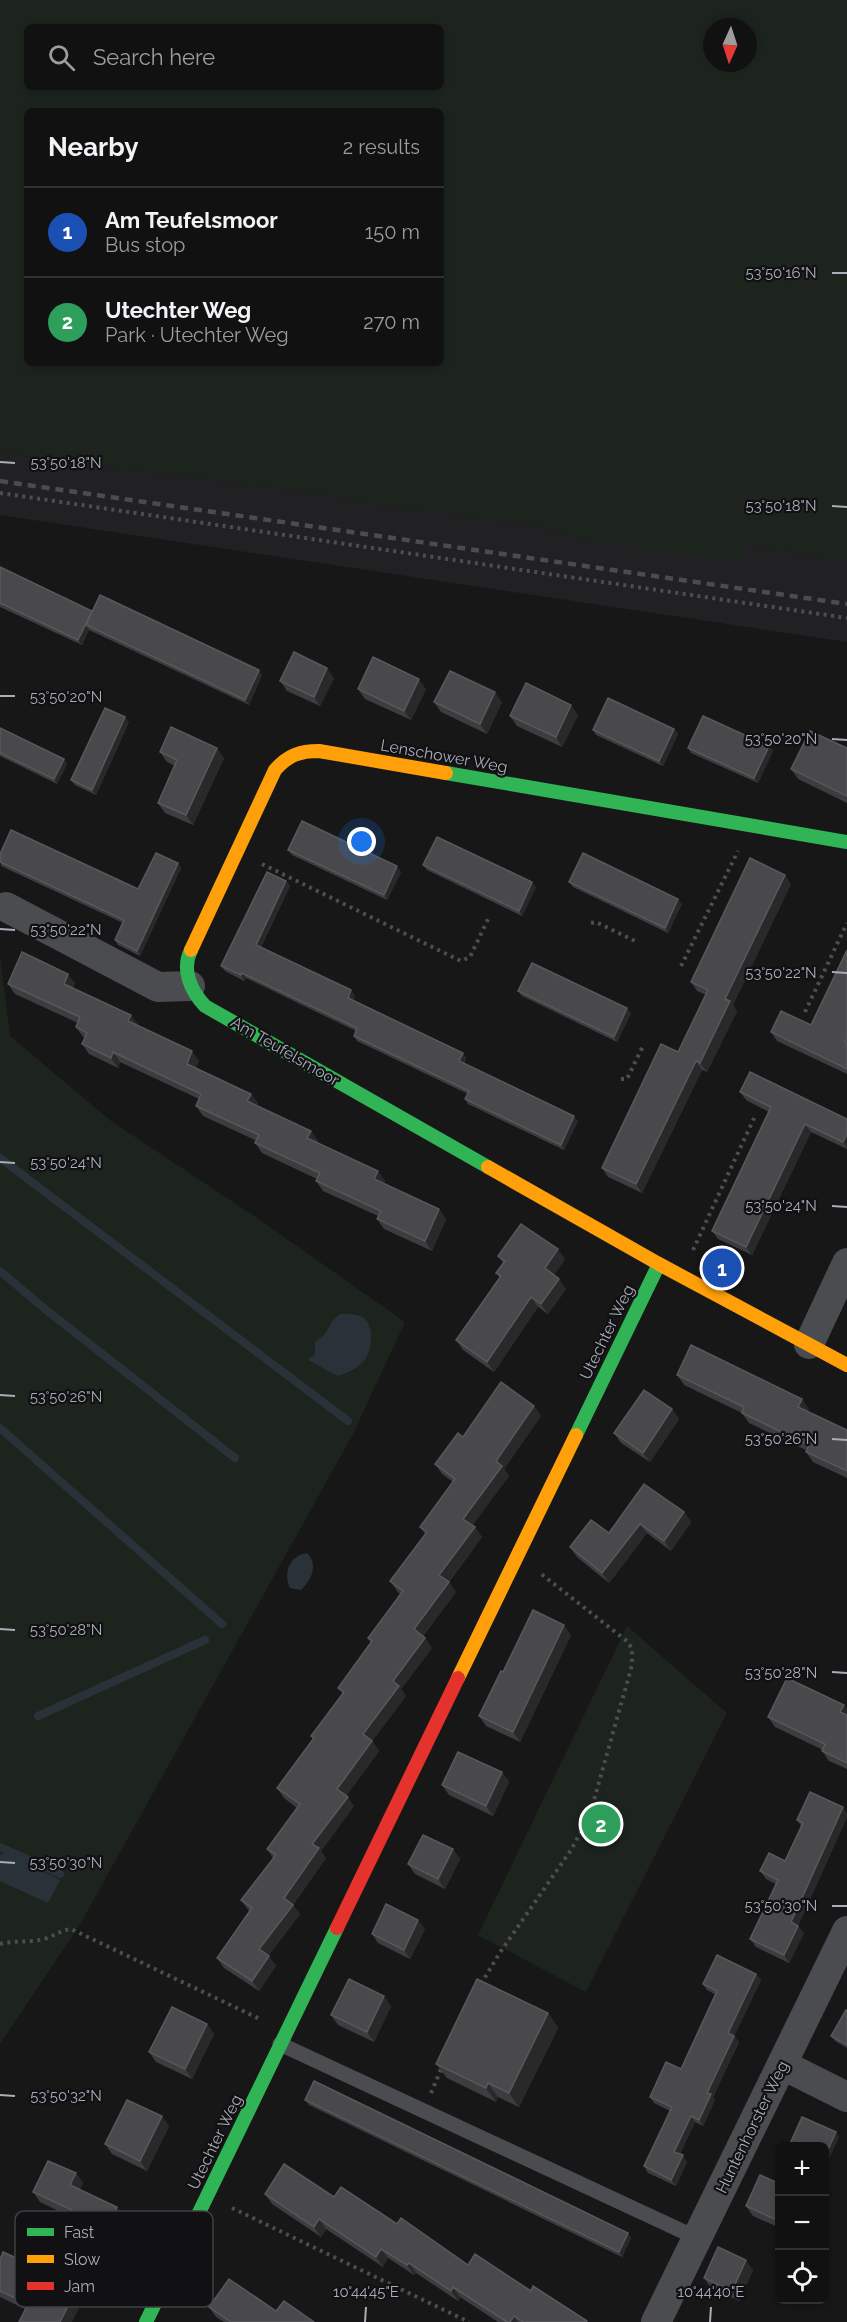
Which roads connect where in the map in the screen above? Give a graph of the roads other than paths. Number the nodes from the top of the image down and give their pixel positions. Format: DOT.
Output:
graph roads {
  1 [pos="847,842"];
  2 [pos="6,907"];
  3 [pos="190,986"];
  4 [pos="847,1263"];
  5 [pos="659,1264"];
  6 [pos="809,1344"];
  7 [pos="847,1365"];
  8 [pos="847,1931"];
  9 [pos="284,2038"];
  10 [pos="783,2065"];
  11 [pos="847,2097"];
  12 [pos="200,2211"];
  13 [pos="698,2238"];
  14 [pos="153,2307"];
  15 [pos="146,2322"];
  16 [pos="656,2322"];
  1 -- 3 [label="street, Lenschower Weg"];
  2 -- 3 [label="street"];
  3 -- 5 [label="street, Am Teufelsmoor"];
  4 -- 6 [label="street"];
  5 -- 6 [label="street, Am Teufelsmoor"];
  5 -- 9 [label="street, Utechter Weg"];
  6 -- 7 [label="street, Am Teufelsmoor"];
  8 -- 10 [label="street, Huntenhorster Weg"];
  9 -- 12 [label="street, Utechter Weg"];
  9 -- 13 [label="lane"];
  10 -- 11 [label="street"];
  10 -- 13 [label="street, Huntenhorster Weg"];
  13 -- 16 [label="street, Huntenhorster Weg"];
  14 -- 15 [label="street, Utechter Weg"];
}
